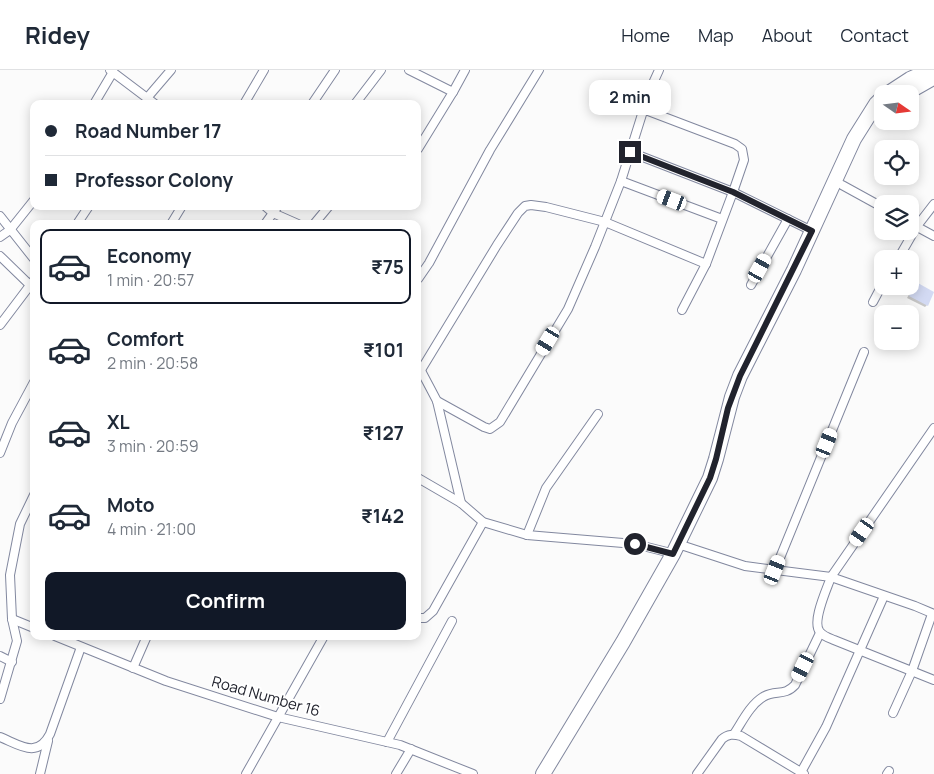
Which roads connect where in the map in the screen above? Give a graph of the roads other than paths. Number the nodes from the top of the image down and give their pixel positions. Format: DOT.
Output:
graph roads {
  1 [pos="171,70"];
  2 [pos="264,70"];
  3 [pos="335,70"];
  4 [pos="381,70"];
  5 [pos="409,70"];
  6 [pos="465,70"];
  7 [pos="539,70"];
  8 [pos="659,70"];
  9 [pos="930,70"];
  10 [pos="111,71"];
  11 [pos="934,78"];
  12 [pos="901,85"];
  13 [pos="919,86"];
  14 [pos="452,92"];
  15 [pos="147,98"];
  16 [pos="96,100"];
  17 [pos="150,100"];
  18 [pos="246,100"];
  19 [pos="315,100"];
  20 [pos="358,100"];
  21 [pos="874,107"];
  22 [pos="643,110"];
  23 [pos="874,121"];
  24 [pos="421,144"];
  25 [pos="630,152"];
  26 [pos="621,181"];
  27 [pos="842,185"];
  28 [pos="733,192"];
  29 [pos="874,203"];
  30 [pos="934,204"];
  31 [pos="30,205"];
  32 [pos="269,210"];
  33 [pos="275,210"];
  34 [pos="326,210"];
  35 [pos="272,213"];
  36 [pos="0,216"];
  37 [pos="919,218"];
  38 [pos="722,219"];
  39 [pos="788,219"];
  40 [pos="268,220"];
  41 [pos="289,220"];
  42 [pos="317,220"];
  43 [pos="605,222"];
  44 [pos="919,227"];
  45 [pos="10,230"];
  46 [pos="812,231"];
  47 [pos="934,236"];
  48 [pos="0,237"];
  49 [pos="30,254"];
  50 [pos="0,256"];
  51 [pos="706,264"];
  52 [pos="421,275"];
  53 [pos="30,283"];
  54 [pos="751,285"];
  55 [pos="30,288"];
  56 [pos="877,295"];
  57 [pos="873,302"];
  58 [pos="682,310"];
  59 [pos="0,325"];
  60 [pos="864,352"];
  61 [pos="421,365"];
  62 [pos="421,372"];
  63 [pos="30,389"];
  64 [pos="437,401"];
  65 [pos="598,414"];
  66 [pos="934,428"];
  67 [pos="0,453"];
  68 [pos="421,480"];
  69 [pos="30,503"];
  70 [pos="461,503"];
  71 [pos="482,522"];
  72 [pos="527,536"];
  73 [pos="679,552"];
  74 [pos="775,570"];
  75 [pos="830,577"];
  76 [pos="884,596"];
  77 [pos="933,614"];
  78 [pos="421,618"];
  79 [pos="12,619"];
  80 [pos="452,621"];
  81 [pos="30,626"];
  82 [pos="820,633"];
  83 [pos="64,640"];
  84 [pos="145,640"];
  85 [pos="322,640"];
  86 [pos="81,647"];
  87 [pos="861,650"];
  88 [pos="0,656"];
  89 [pos="12,662"];
  90 [pos="133,668"];
  91 [pos="912,671"];
  92 [pos="934,680"];
  93 [pos="0,699"];
  94 [pos="893,713"];
  95 [pos="278,717"];
  96 [pos="50,734"];
  97 [pos="734,734"];
  98 [pos="0,737"];
  99 [pos="386,742"];
  100 [pos="411,749"];
  101 [pos="802,773"];
  102 [pos="40,774"];
  103 [pos="246,774"];
  104 [pos="396,774"];
  105 [pos="473,774"];
  106 [pos="543,774"];
  107 [pos="550,774"];
  108 [pos="697,774"];
  1 -- 15 [label="street"];
  2 -- 18 [label="street"];
  3 -- 19 [label="street"];
  4 -- 20 [label="street"];
  5 -- 14 [label="street"];
  6 -- 14 [label="street"];
  7 -- 52 [label="street"];
  8 -- 22 [label="street"];
  9 -- 12 [label="highway"];
  10 -- 15 [label="street"];
  10 -- 16 [label="street"];
  11 -- 13 [label="highway"];
  14 -- 24 [label="street"];
  15 -- 17 [label="street"];
  21 -- 46 [label="highway"];
  22 -- 25 [label="street"];
  22 -- 28 [label="street"];
  23 -- 27 [label="highway"];
  25 -- 26 [label="street"];
  25 -- 28 [label="street"];
  26 -- 38 [label="street"];
  26 -- 43 [label="street"];
  27 -- 29 [label="street"];
  27 -- 73 [label="highway"];
  28 -- 38 [label="street"];
  28 -- 39 [label="street"];
  30 -- 37 [label="street"];
  31 -- 45 [label="street"];
  32 -- 35 [label="street"];
  33 -- 35 [label="street"];
  34 -- 42 [label="street"];
  35 -- 40 [label="street"];
  35 -- 41 [label="street"];
  36 -- 45 [label="street"];
  38 -- 51 [label="street"];
  39 -- 46 [label="street"];
  39 -- 54 [label="street"];
  43 -- 51 [label="street"];
  43 -- 61 [label="street"];
  43 -- 64 [label="street"];
  44 -- 47 [label="street"];
  45 -- 48 [label="street"];
  45 -- 49 [label="street"];
  46 -- 73 [label="highway"];
  50 -- 53 [label="street"];
  51 -- 58 [label="street"];
  55 -- 59 [label="street"];
  56 -- 57 [label="street"];
  60 -- 74 [label="street"];
  62 -- 64 [label="street"];
  63 -- 67 [label="street"];
  64 -- 70 [label="street"];
  65 -- 72 [label="street"];
  66 -- 75 [label="street"];
  68 -- 70 [label="street"];
  69 -- 79 [label="street"];
  70 -- 71 [label="street"];
  71 -- 72 [label="street"];
  71 -- 78 [label="street"];
  72 -- 73 [label="street"];
  73 -- 74 [label="street"];
  73 -- 106 [label="highway"];
  73 -- 107 [label="highway"];
  74 -- 75 [label="street"];
  75 -- 76 [label="street"];
  75 -- 82 [label="street"];
  76 -- 77 [label="street"];
  76 -- 87 [label="street"];
  77 -- 91 [label="street"];
  79 -- 81 [label="street"];
  79 -- 89 [label="street"];
  80 -- 99 [label="street"];
  82 -- 87 [label="street"];
  82 -- 97 [label="street"];
  83 -- 86 [label="street, Road Number 16"];
  84 -- 90 [label="street"];
  85 -- 95 [label="street"];
  86 -- 90 [label="street, Road Number 16"];
  86 -- 96 [label="street"];
  87 -- 91 [label="street"];
  87 -- 101 [label="street"];
  88 -- 89 [label="street"];
  89 -- 93 [label="street"];
  90 -- 95 [label="street, Road Number 16"];
  91 -- 92 [label="street"];
  91 -- 94 [label="street"];
  95 -- 99 [label="street, Road Number 16"];
  95 -- 103 [label="street"];
  96 -- 98 [label="street"];
  96 -- 102 [label="street"];
  97 -- 101 [label="street"];
  97 -- 108 [label="street"];
  99 -- 100 [label="street, Road Number 16"];
  100 -- 104 [label="street"];
  100 -- 105 [label="street, Road Number 16"];
}
